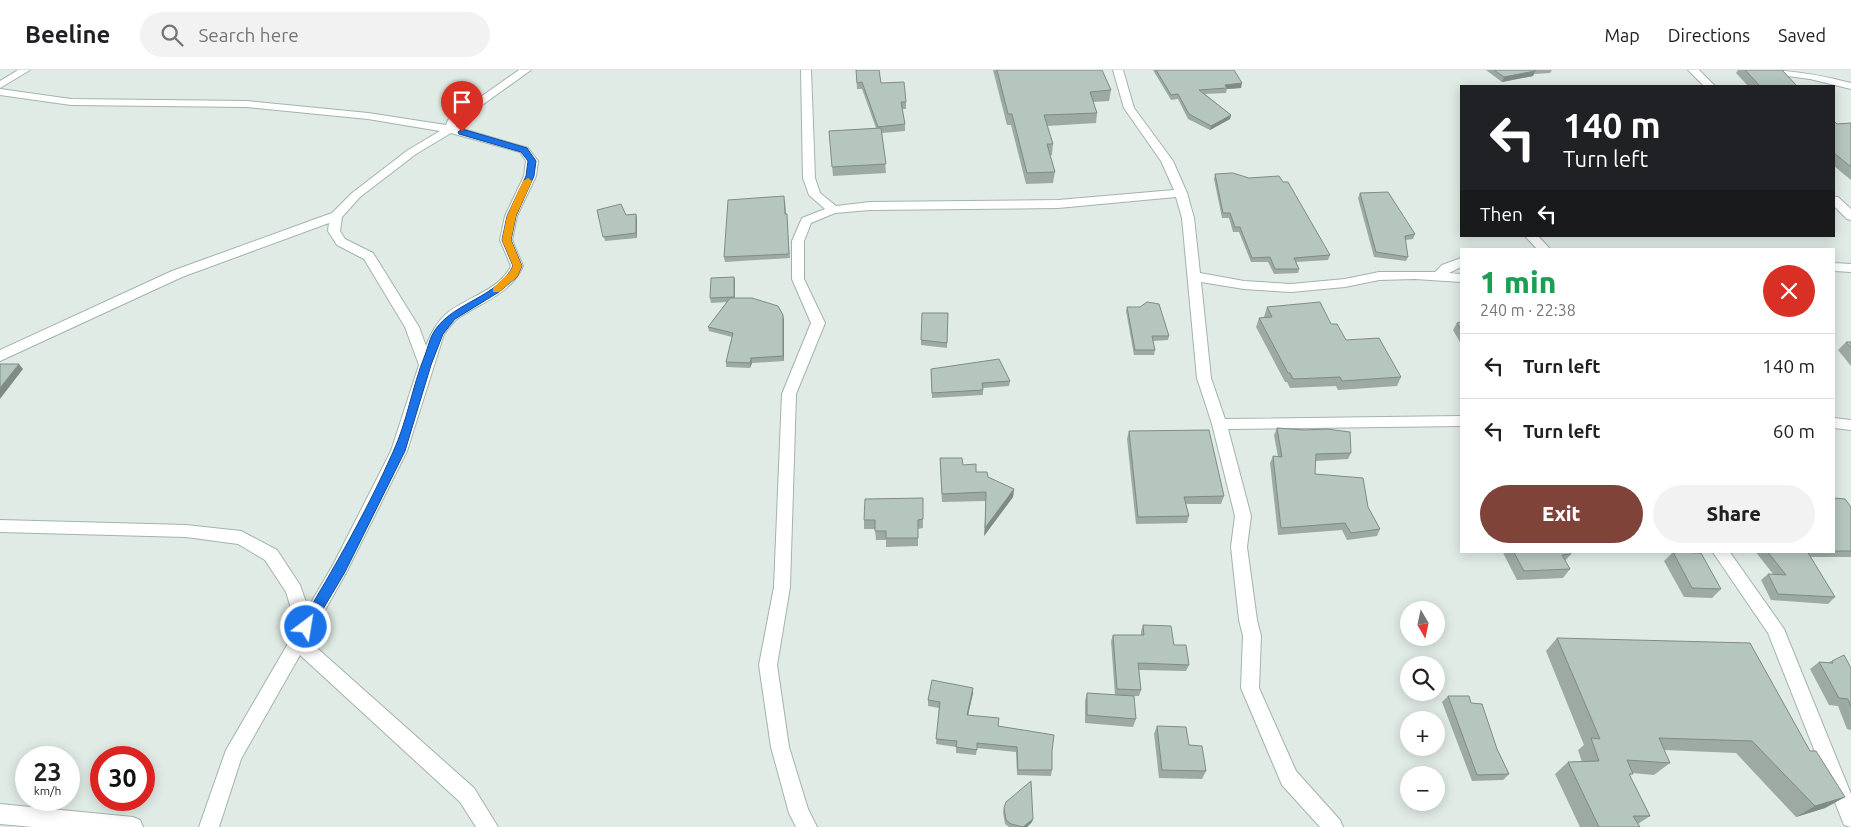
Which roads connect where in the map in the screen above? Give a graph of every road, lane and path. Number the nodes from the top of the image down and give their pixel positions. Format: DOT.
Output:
graph roads {
  1 [pos="25,70"];
  2 [pos="526,70"];
  3 [pos="806,70"];
  4 [pos="1118,70"];
  5 [pos="1693,70"];
  6 [pos="1765,70"];
  7 [pos="0,85"];
  8 [pos="1709,85"];
  9 [pos="1851,86"];
  10 [pos="0,92"];
  11 [pos="450,129"];
  12 [pos="1181,193"];
  13 [pos="1835,201"];
  14 [pos="833,210"];
  15 [pos="336,216"];
  16 [pos="1851,216"];
  17 [pos="1532,237"];
  18 [pos="1543,248"];
  19 [pos="1460,262"];
  20 [pos="1835,267"];
  21 [pos="1851,268"];
  22 [pos="1195,277"];
  23 [pos="1438,277"];
  24 [pos="1460,278"];
  25 [pos="0,356"];
  26 [pos="426,365"];
  27 [pos="1460,421"];
  28 [pos="1835,423"];
  29 [pos="1219,424"];
  30 [pos="1851,425"];
  31 [pos="0,526"];
  32 [pos="1721,553"];
  33 [pos="301,634"];
  34 [pos="0,814"];
  35 [pos="1851,818"];
  36 [pos="133,827"];
  37 [pos="209,827"];
  38 [pos="488,827"];
  39 [pos="807,827"];
  40 [pos="1333,827"];
  1 -- 7 [label="street"];
  2 -- 11 [label="street"];
  3 -- 14 [label="street"];
  4 -- 12 [label="street"];
  5 -- 8 [label="street"];
  6 -- 9 [label="street"];
  10 -- 11 [label="street"];
  11 -- 15 [label="street"];
  11 -- 26 [label="street"];
  12 -- 14 [label="street"];
  12 -- 22 [label="street"];
  13 -- 16 [label="street"];
  14 -- 39 [label="street"];
  15 -- 25 [label="street"];
  15 -- 26 [label="street"];
  17 -- 18 [label="street"];
  19 -- 23 [label="street"];
  20 -- 21 [label="street"];
  22 -- 23 [label="street"];
  22 -- 29 [label="street"];
  23 -- 24 [label="street"];
  26 -- 33 [label="street"];
  27 -- 29 [label="street"];
  28 -- 30 [label="street"];
  29 -- 40 [label="street"];
  31 -- 33 [label="street"];
  32 -- 35 [label="street"];
  33 -- 37 [label="street"];
  33 -- 38 [label="street"];
  34 -- 36 [label="street"];
}
